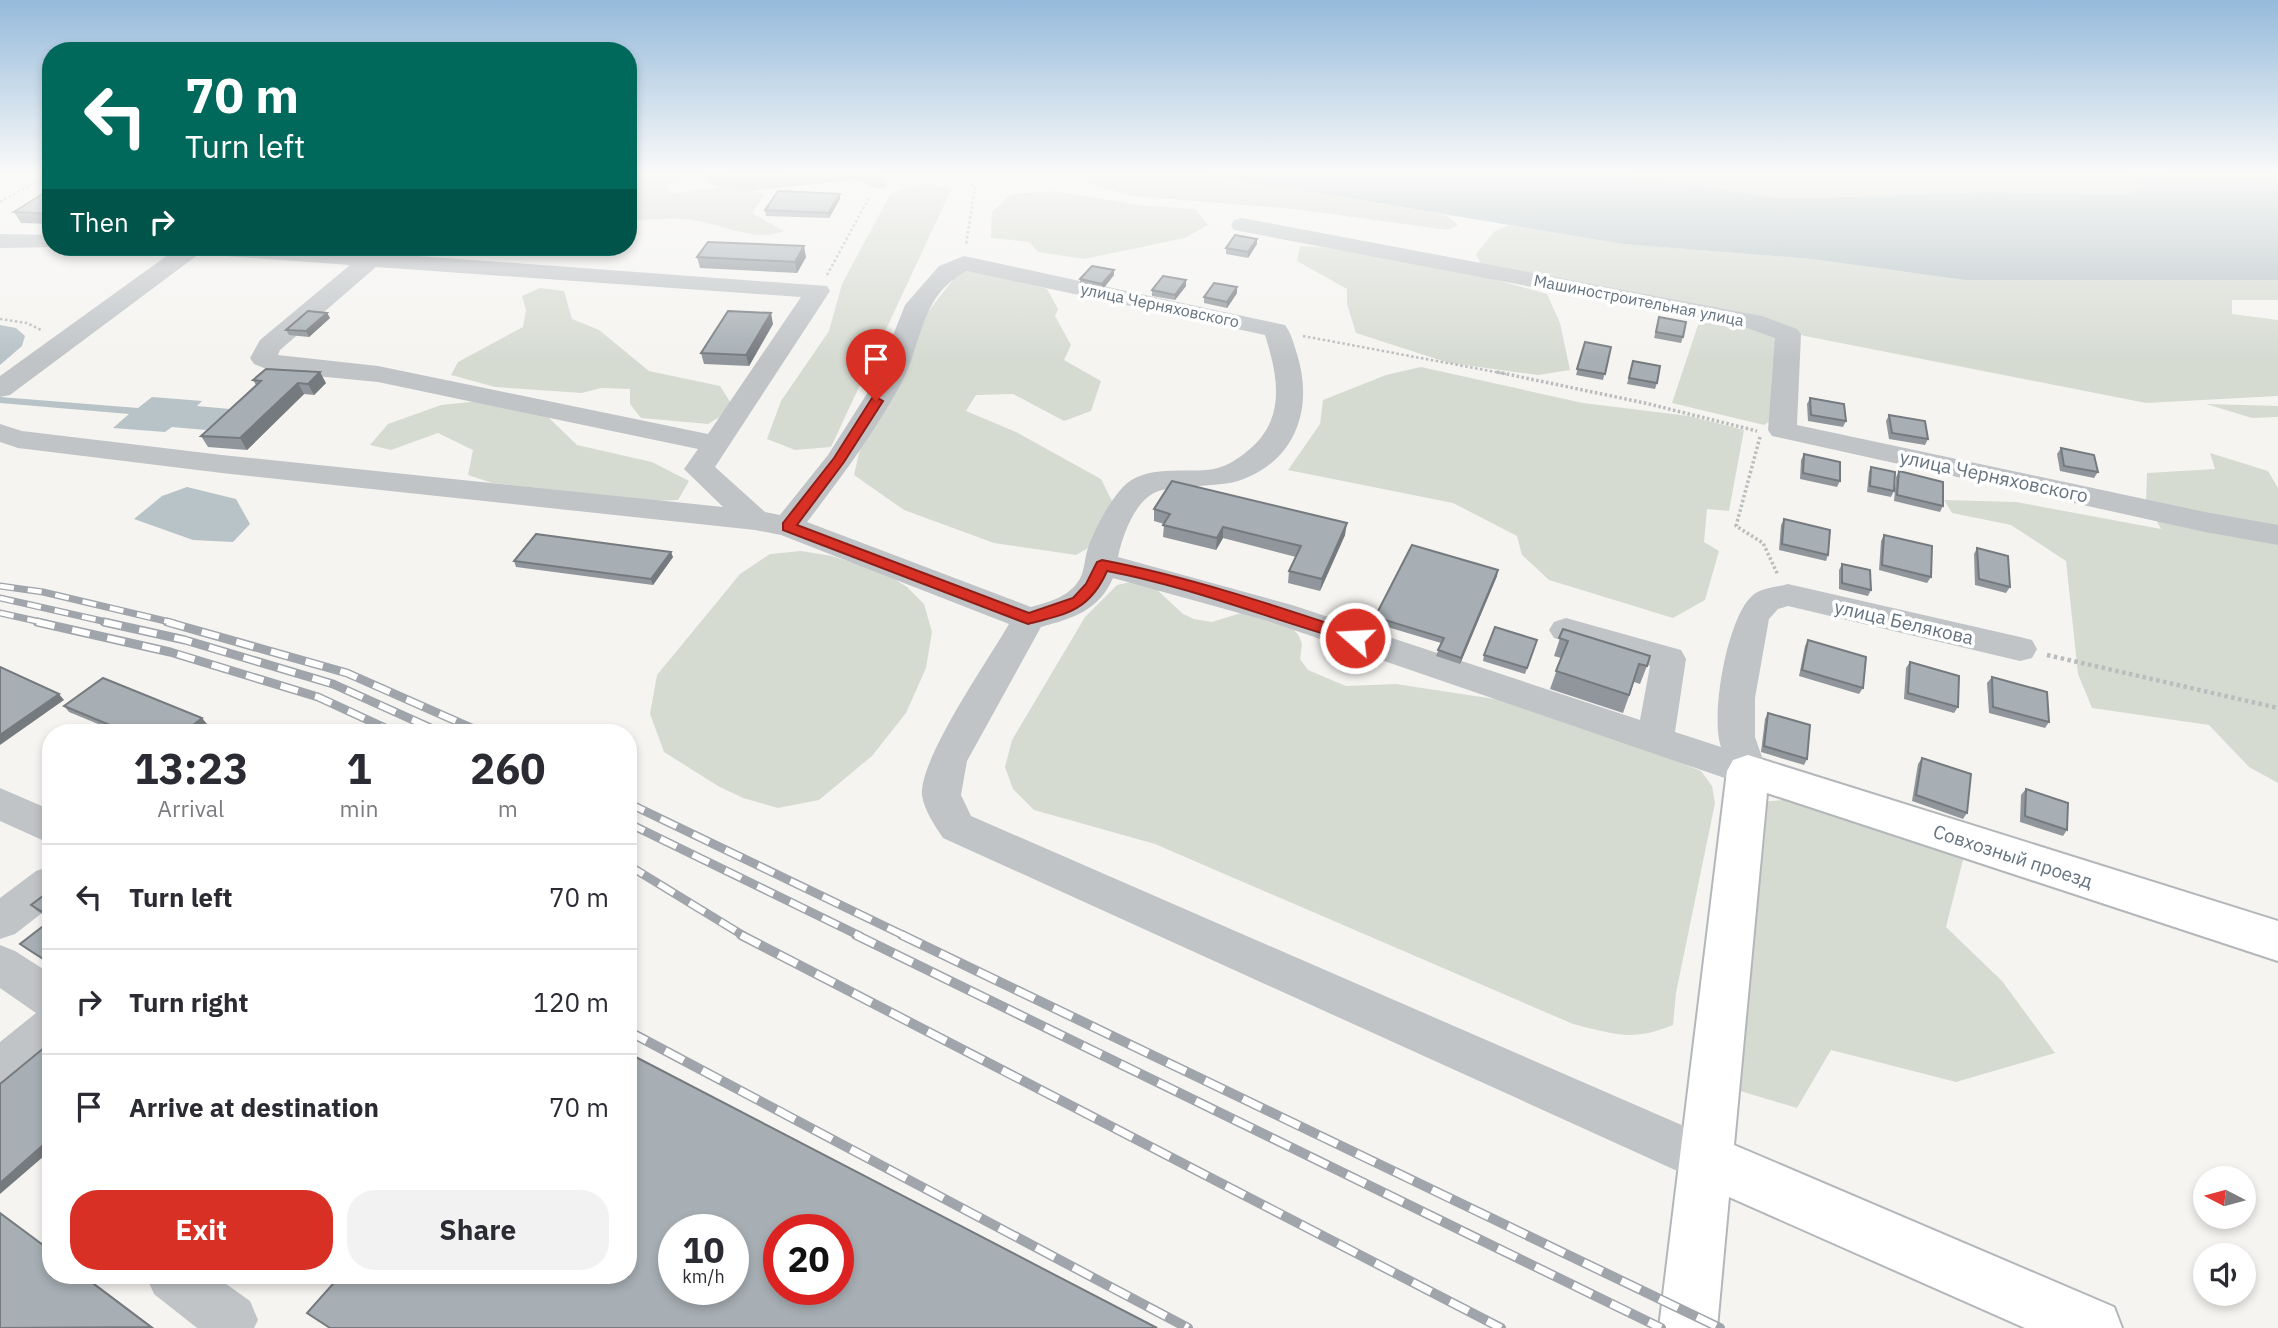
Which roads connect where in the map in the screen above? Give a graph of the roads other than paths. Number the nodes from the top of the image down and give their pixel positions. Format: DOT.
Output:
graph roads {
  1 [pos="1300,236"];
  2 [pos="0,241"];
  3 [pos="42,242"];
  4 [pos="184,256"];
  5 [pos="327,256"];
  6 [pos="371,259"];
  7 [pos="0,389"];
  8 [pos="1783,430"];
  9 [pos="0,433"];
  10 [pos="715,444"];
  11 [pos="772,523"];
  12 [pos="2278,534"];
  13 [pos="1102,565"];
  14 [pos="1028,618"];
  15 [pos="1566,630"];
  16 [pos="2020,649"];
  17 [pos="1655,739"];
  18 [pos="1748,771"];
  19 [pos="0,803"];
  20 [pos="42,824"];
  21 [pos="42,890"];
  22 [pos="0,921"];
  23 [pos="2278,941"];
  24 [pos="0,964"];
  25 [pos="42,993"];
  26 [pos="42,1035"];
  27 [pos="0,1070"];
  28 [pos="1706,1160"];
  29 [pos="183,1284"];
  30 [pos="224,1328"];
  31 [pos="1688,1328"];
  32 [pos="2093,1328"];
  1 -- 8 [label="street, Машиностроительная улица"];
  2 -- 3 [label="street"];
  4 -- 7 [label="street"];
  5 -- 6 [label="street"];
  6 -- 10 [label="street"];
  6 -- 10 [label="street"];
  8 -- 12 [label="street, улица Черняховского"];
  9 -- 11 [label="street"];
  10 -- 11 [label="street"];
  11 -- 13 [label="street, улица Черняховского"];
  11 -- 14 [label="street"];
  13 -- 14 [label="street"];
  13 -- 17 [label="street"];
  14 -- 28 [label="street"];
  15 -- 17 [label="street"];
  16 -- 18 [label="street, улица Белякова"];
  17 -- 18 [label="street"];
  18 -- 23 [label="main road, Совхозный проезд"];
  18 -- 28 [label="main road"];
  19 -- 20 [label="street"];
  21 -- 22 [label="street"];
  24 -- 25 [label="street"];
  26 -- 27 [label="street"];
  28 -- 31 [label="main road"];
  28 -- 32 [label="main road"];
  29 -- 30 [label="street"];
}
